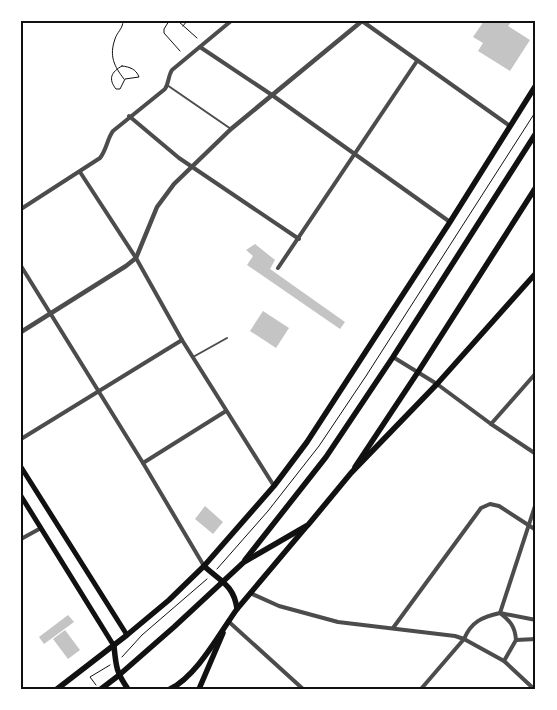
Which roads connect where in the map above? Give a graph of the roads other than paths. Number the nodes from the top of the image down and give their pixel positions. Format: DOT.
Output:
graph roads {
  1 [pos="231,21"];
  2 [pos="362,21"];
  3 [pos="200,47"];
  4 [pos="417,61"];
  5 [pos="167,85"];
  6 [pos="536,85"];
  7 [pos="272,95"];
  8 [pos="129,116"];
  9 [pos="510,126"];
  10 [pos="231,129"];
  11 [pos="536,133"];
  12 [pos="355,154"];
  13 [pos="192,166"];
  14 [pos="80,172"];
  15 [pos="536,187"];
  16 [pos="21,209"];
  17 [pos="450,222"];
  18 [pos="298,238"];
  19 [pos="136,258"];
  20 [pos="21,266"];
  21 [pos="278,268"];
  22 [pos="534,278"];
  23 [pos="51,313"];
  24 [pos="21,332"];
  25 [pos="227,338"];
  26 [pos="182,340"];
  27 [pos="193,357"];
  28 [pos="393,358"];
  29 [pos="418,372"];
  30 [pos="536,373"];
  31 [pos="437,384"];
  32 [pos="98,392"];
  33 [pos="226,411"];
  34 [pos="491,424"];
  35 [pos="21,438"];
  36 [pos="536,454"];
  37 [pos="143,463"];
  38 [pos="21,467"];
  39 [pos="351,473"];
  40 [pos="274,486"];
  41 [pos="21,496"];
  42 [pos="536,503"];
  43 [pos="308,525"];
  44 [pos="529,525"];
  45 [pos="41,528"];
  46 [pos="536,530"];
  47 [pos="21,540"];
  48 [pos="244,562"];
  49 [pos="204,566"];
  50 [pos="224,581"];
  51 [pos="250,593"];
  52 [pos="237,609"];
  53 [pos="500,613"];
  54 [pos="536,620"];
  55 [pos="228,621"];
  56 [pos="393,628"];
  57 [pos="127,635"];
  58 [pos="464,639"];
  59 [pos="516,640"];
  60 [pos="536,640"];
  61 [pos="114,646"];
  62 [pos="504,661"];
  63 [pos="118,676"];
  64 [pos="57,689"];
  65 [pos="100,689"];
  66 [pos="128,689"];
  67 [pos="170,689"];
  68 [pos="199,689"];
  69 [pos="303,689"];
  70 [pos="421,689"];
  71 [pos="534,689"];
  1 -- 3 [label="street"];
  2 -- 4 [label="street"];
  2 -- 7 [label="street"];
  3 -- 5 [label="street"];
  3 -- 7 [label="street"];
  4 -- 9 [label="street"];
  4 -- 12 [label="street"];
  5 -- 8 [label="street"];
  5 -- 10 [label="lane"];
  6 -- 9 [label="main road"];
  7 -- 10 [label="street"];
  7 -- 12 [label="street"];
  8 -- 13 [label="street"];
  8 -- 14 [label="street"];
  9 -- 17 [label="main road"];
  10 -- 13 [label="street"];
  11 -- 28 [label="main road"];
  12 -- 17 [label="street"];
  12 -- 18 [label="street"];
  13 -- 18 [label="street"];
  13 -- 19 [label="street"];
  14 -- 16 [label="street"];
  14 -- 19 [label="street"];
  15 -- 29 [label="main road"];
  17 -- 40 [label="main road"];
  18 -- 21 [label="street"];
  19 -- 23 [label="street"];
  19 -- 26 [label="street"];
  20 -- 23 [label="street"];
  22 -- 31 [label="main road"];
  23 -- 24 [label="street"];
  23 -- 32 [label="street"];
  25 -- 27 [label="lane"];
  26 -- 27 [label="street"];
  26 -- 32 [label="street"];
  27 -- 33 [label="street"];
  28 -- 29 [label="street"];
  28 -- 48 [label="main road"];
  29 -- 31 [label="street"];
  29 -- 39 [label="main road"];
  30 -- 34 [label="street"];
  31 -- 34 [label="street"];
  31 -- 39 [label="main road"];
  32 -- 35 [label="street"];
  32 -- 37 [label="street"];
  33 -- 37 [label="street"];
  33 -- 40 [label="street"];
  34 -- 36 [label="street"];
  37 -- 49 [label="street"];
  38 -- 57 [label="main road"];
  39 -- 43 [label="main road"];
  40 -- 49 [label="main road"];
  41 -- 45 [label="main road"];
  42 -- 44 [label="street"];
  43 -- 48 [label="main road"];
  43 -- 51 [label="main road"];
  44 -- 46 [label="street"];
  44 -- 53 [label="street"];
  44 -- 56 [label="street"];
  45 -- 47 [label="street"];
  45 -- 61 [label="main road"];
  48 -- 50 [label="main road"];
  49 -- 50 [label="main road"];
  49 -- 57 [label="main road"];
  50 -- 52 [label="main road"];
  50 -- 63 [label="main road"];
  51 -- 52 [label="main road"];
  51 -- 56 [label="street"];
  52 -- 55 [label="main road"];
  53 -- 54 [label="street"];
  53 -- 58 [label="street"];
  53 -- 59 [label="street"];
  55 -- 67 [label="main road"];
  55 -- 68 [label="main road"];
  55 -- 69 [label="street"];
  56 -- 58 [label="street"];
  57 -- 61 [label="main road"];
  58 -- 62 [label="street"];
  58 -- 70 [label="street"];
  59 -- 60 [label="street"];
  59 -- 62 [label="street"];
  61 -- 63 [label="main road"];
  61 -- 64 [label="main road"];
  62 -- 71 [label="street"];
  63 -- 65 [label="main road"];
  63 -- 66 [label="main road"];
}
